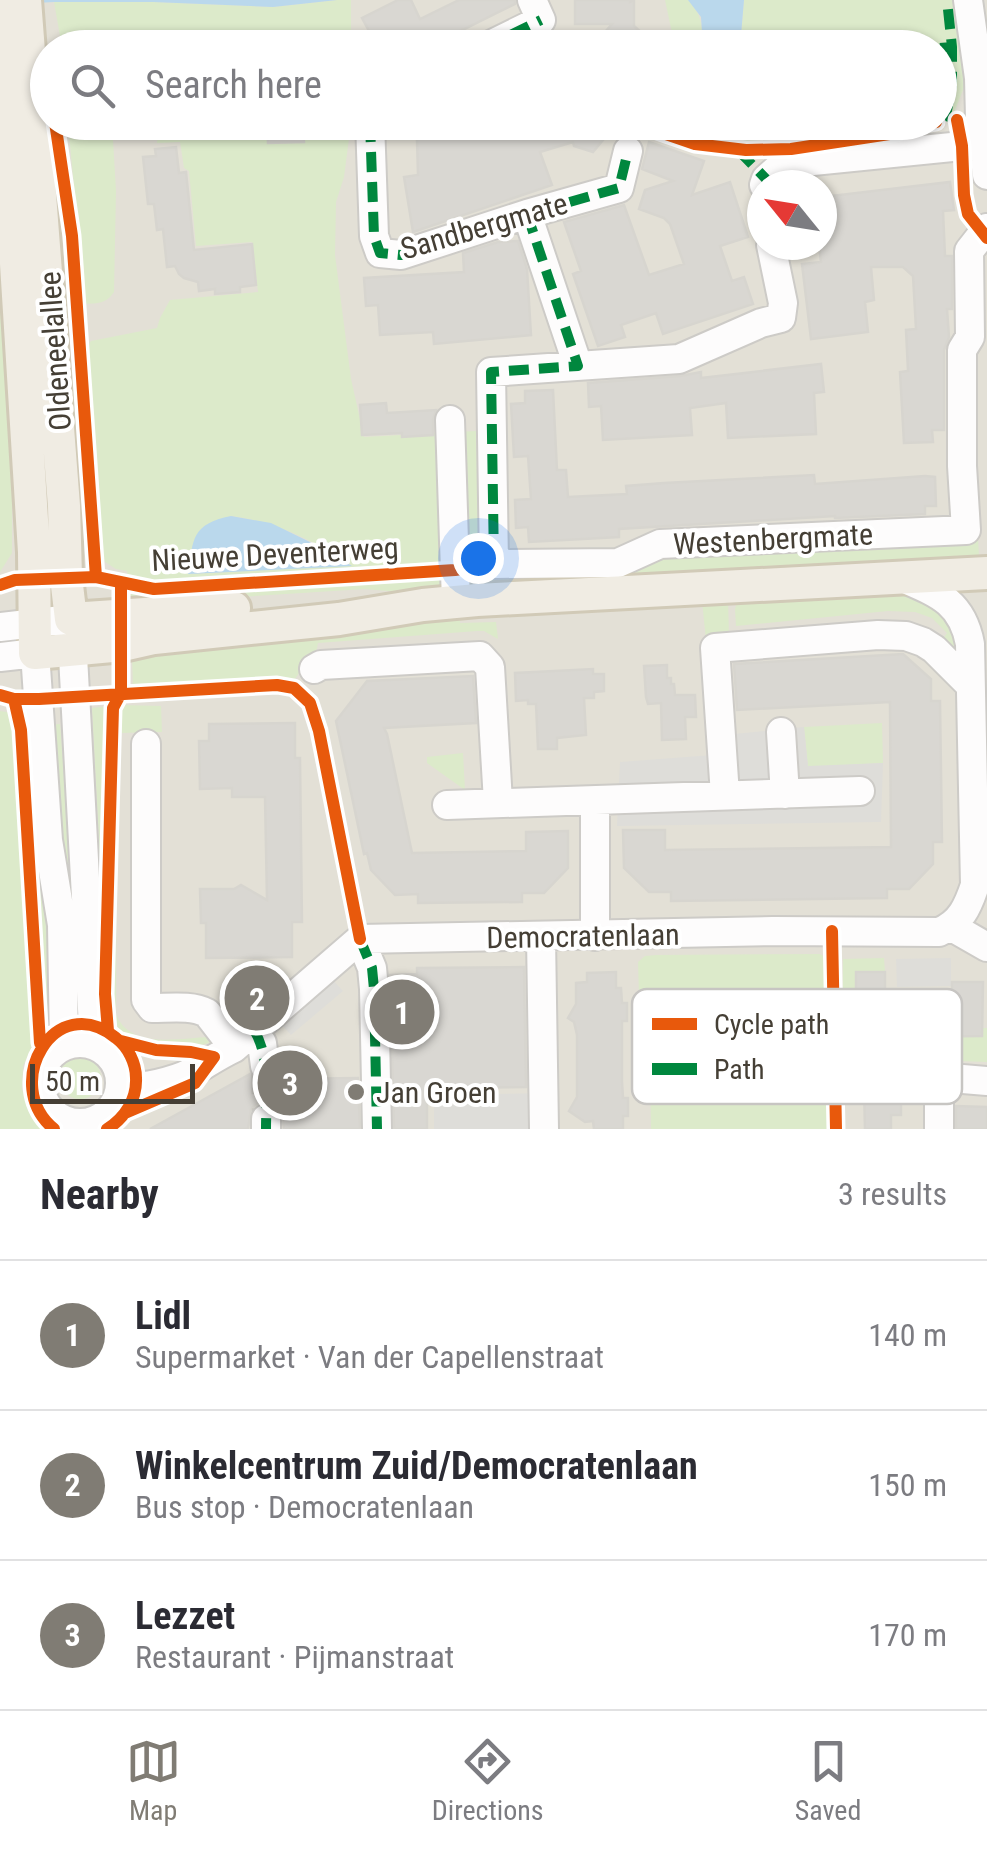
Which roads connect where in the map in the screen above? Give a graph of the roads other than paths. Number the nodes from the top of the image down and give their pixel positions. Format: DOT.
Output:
graph roads {
  1 [pos="532,0"];
  2 [pos="968,0"];
  3 [pos="13,8"];
  4 [pos="521,30"];
  5 [pos="371,140"];
  6 [pos="986,146"];
  7 [pos="628,151"];
  8 [pos="776,170"];
  9 [pos="987,175"];
  10 [pos="527,214"];
  11 [pos="987,228"];
  12 [pos="774,260"];
  13 [pos="578,366"];
  14 [pos="450,420"];
  15 [pos="987,572"];
  16 [pos="899,577"];
  17 [pos="456,602"];
  18 [pos="0,626"];
  19 [pos="72,634"];
  20 [pos="979,634"];
  21 [pos="34,637"];
  22 [pos="0,657"];
  23 [pos="314,669"];
  24 [pos="970,685"];
  25 [pos="781,732"];
  26 [pos="146,744"];
  27 [pos="860,790"];
  28 [pos="785,794"];
  29 [pos="725,795"];
  30 [pos="595,801"];
  31 [pos="498,802"];
  32 [pos="446,805"];
  33 [pos="952,927"];
  34 [pos="595,936"];
  35 [pos="541,937"];
  36 [pos="360,939"];
  37 [pos="987,948"];
  38 [pos="94,1045"];
  39 [pos="234,1045"];
  40 [pos="64,1046"];
  41 [pos="266,1066"];
  42 [pos="120,1077"];
  43 [pos="962,1079"];
  44 [pos="987,1081"];
  45 [pos="98,1125"];
  46 [pos="67,1126"];
  47 [pos="377,1129"];
  48 [pos="544,1129"];
  1 -- 4 [label="street"];
  2 -- 6 [label="street"];
  3 -- 19 [label="main road, Oldeneelallee"];
  3 -- 21 [label="main road, Oldeneelallee"];
  5 -- 10 [label="street, Sandbergmate"];
  6 -- 8 [label="street"];
  6 -- 9 [label="street"];
  7 -- 10 [label="street, Sandbergmate"];
  10 -- 13 [label="street"];
  11 -- 13 [label="street, Westenbergmate"];
  12 -- 13 [label="street, Westenbergmate"];
  14 -- 17 [label="street"];
  15 -- 16 [label="main road, Nieuwe Deventerweg"];
  16 -- 17 [label="main road, Nieuwe Deventerweg"];
  16 -- 20 [label="street"];
  17 -- 19 [label="main road, Nieuwe Deventerweg"];
  18 -- 21 [label="street, Nieuwe Deventerweg"];
  19 -- 21 [label="main road, Nieuwe Deventerweg"];
  19 -- 38 [label="street, Oldeneelallee"];
  20 -- 24 [label="street"];
  21 -- 22 [label="street, Nieuwe Deventerweg"];
  21 -- 40 [label="street, Oldeneelallee"];
  23 -- 31 [label="street"];
  24 -- 29 [label="street"];
  24 -- 33 [label="street"];
  25 -- 28 [label="street"];
  26 -- 39 [label="street"];
  27 -- 28 [label="street"];
  28 -- 29 [label="street"];
  29 -- 30 [label="street"];
  30 -- 31 [label="street"];
  30 -- 34 [label="street"];
  31 -- 32 [label="street"];
  33 -- 34 [label="street, Democratenlaan"];
  33 -- 37 [label="street"];
  34 -- 35 [label="street, Democratenlaan"];
  35 -- 36 [label="street, Democratenlaan"];
  35 -- 48 [label="street"];
  36 -- 39 [label="street"];
  36 -- 47 [label="street"];
  38 -- 40 [label="street"];
  38 -- 42 [label="street"];
  39 -- 41 [label="street"];
  39 -- 42 [label="street"];
  40 -- 46 [label="street"];
  42 -- 45 [label="street"];
  43 -- 44 [label="street"];
  45 -- 46 [label="street"];
}
